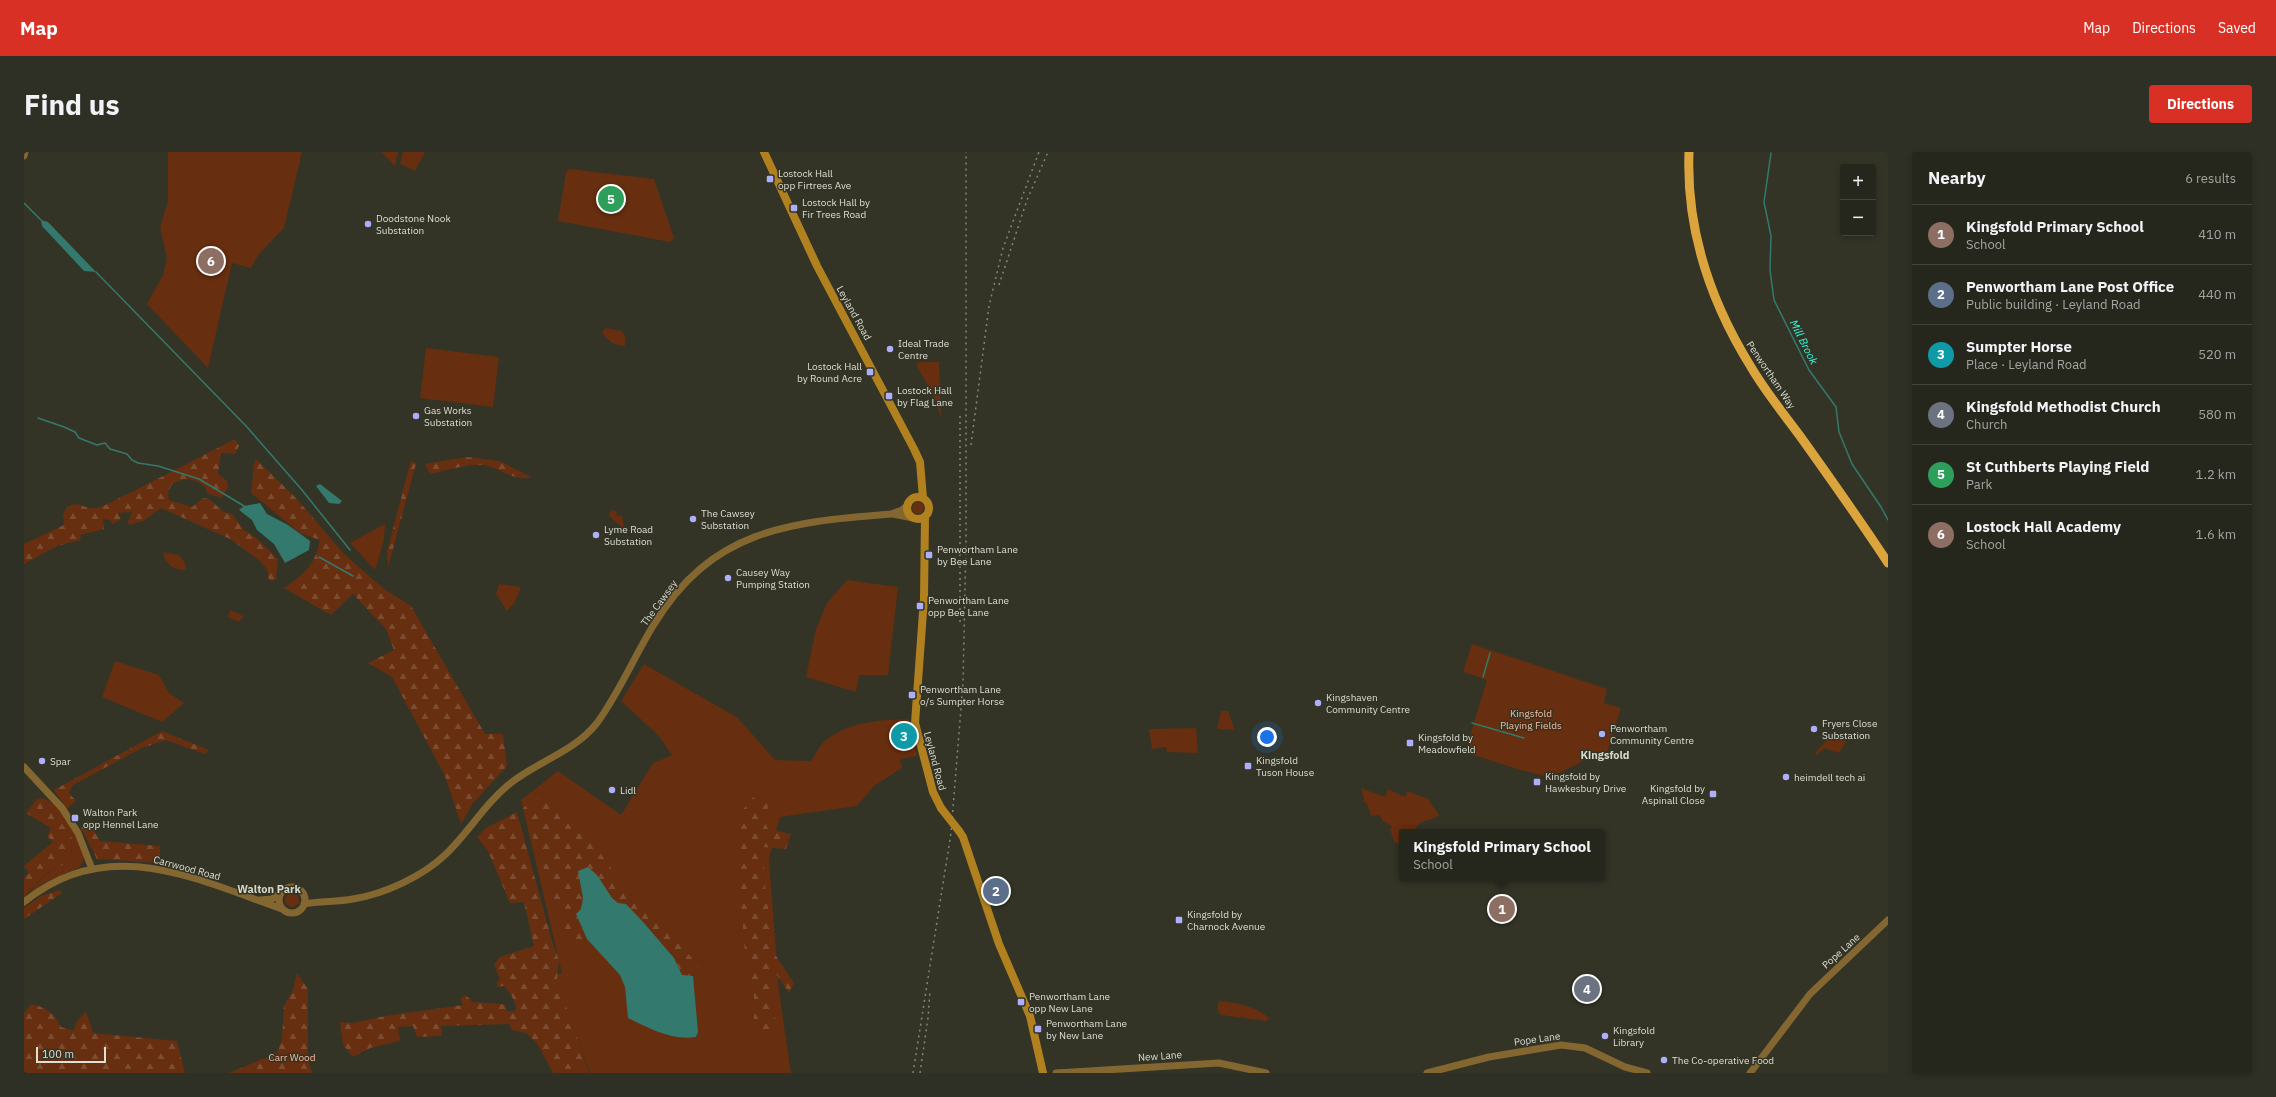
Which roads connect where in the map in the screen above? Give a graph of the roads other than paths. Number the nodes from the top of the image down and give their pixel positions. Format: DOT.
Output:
graph roads {
  1 [pos="24,152"];
  2 [pos="764,152"];
  3 [pos="1689,152"];
  4 [pos="24,156"];
  5 [pos="921,483"];
  6 [pos="923,498"];
  7 [pos="910,502"];
  8 [pos="891,514"];
  9 [pos="919,518"];
  10 [pos="1888,563"];
  11 [pos="24,767"];
  12 [pos="92,869"];
  13 [pos="280,894"];
  14 [pos="303,894"];
  15 [pos="256,900"];
  16 [pos="330,901"];
  17 [pos="24,902"];
  18 [pos="304,904"];
  19 [pos="282,909"];
  20 [pos="1888,920"];
  21 [pos="1043,1073"];
  22 [pos="1056,1073"];
  23 [pos="1266,1073"];
  24 [pos="1427,1073"];
  25 [pos="1647,1073"];
  26 [pos="1750,1073"];
  1 -- 4 [label="street"];
  2 -- 5 [label="main road, Leyland Road"];
  3 -- 10 [label="highway, Penwortham Way"];
  5 -- 6 [label="main road, Leyland Road"];
  5 -- 7 [label="main road, Leyland Road"];
  6 -- 7 [label="main road"];
  6 -- 9 [label="main road, Leyland Road"];
  7 -- 8 [label="street, The Cawsey"];
  7 -- 9 [label="main road"];
  8 -- 9 [label="street, The Cawsey"];
  8 -- 16 [label="street, The Cawsey"];
  9 -- 21 [label="main road, Leyland Road, bridge"];
  11 -- 12 [label="street"];
  12 -- 15 [label="street, Carrwood Road"];
  12 -- 17 [label="street, Carrwood Road"];
  13 -- 14 [label="street"];
  13 -- 15 [label="street, Carrwood Road"];
  13 -- 19 [label="street"];
  14 -- 16 [label="street"];
  14 -- 18 [label="street"];
  15 -- 19 [label="street, Carrwood Road"];
  16 -- 18 [label="street"];
  18 -- 19 [label="street"];
  20 -- 26 [label="street, Pope Lane"];
  22 -- 23 [label="street, New Lane"];
  24 -- 25 [label="street, Pope Lane"];
}
